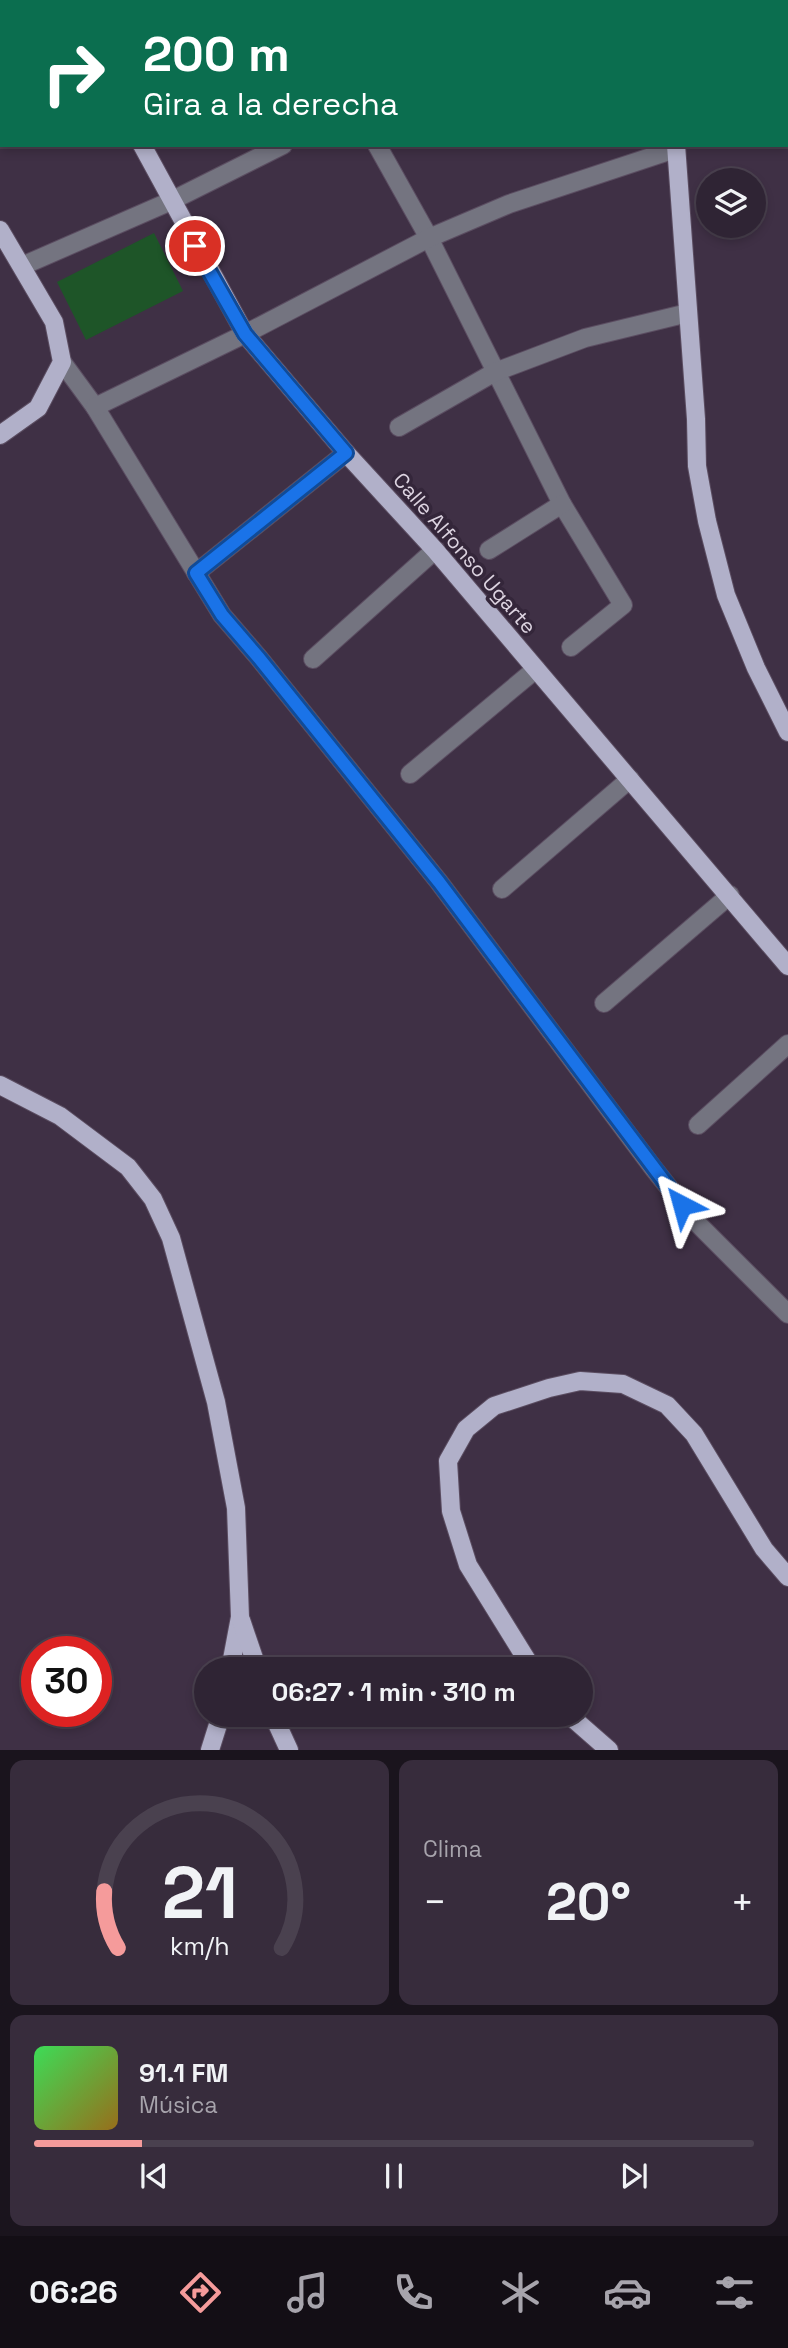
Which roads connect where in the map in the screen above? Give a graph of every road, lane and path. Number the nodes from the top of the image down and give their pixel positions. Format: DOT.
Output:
graph roads {
  1 [pos="143,147"];
  2 [pos="279,147"];
  3 [pos="378,147"];
  4 [pos="675,147"];
  5 [pos="171,201"];
  6 [pos="0,230"];
  7 [pos="429,238"];
  8 [pos="22,266"];
  9 [pos="688,313"];
  10 [pos="245,334"];
  11 [pos="62,362"];
  12 [pos="495,372"];
  13 [pos="95,407"];
  14 [pos="399,427"];
  15 [pos="0,435"];
  16 [pos="346,453"];
  17 [pos="562,504"];
  18 [pos="435,550"];
  19 [pos="489,550"];
  20 [pos="196,573"];
  21 [pos="571,647"];
  22 [pos="313,659"];
  23 [pos="536,669"];
  24 [pos="788,732"];
  25 [pos="410,774"];
  26 [pos="630,779"];
  27 [pos="502,889"];
  28 [pos="730,895"];
  29 [pos="788,966"];
  30 [pos="604,1003"];
  31 [pos="788,1044"];
  32 [pos="0,1085"];
  33 [pos="698,1125"];
  34 [pos="788,1314"];
  35 [pos="788,1577"];
  36 [pos="240,1617"];
  37 [pos="232,1657"];
  38 [pos="254,1657"];
  39 [pos="525,1657"];
  40 [pos="218,1727"];
  41 [pos="279,1727"];
  42 [pos="583,1727"];
  43 [pos="211,1749"];
  44 [pos="289,1749"];
  45 [pos="609,1749"];
  1 -- 5 [label="main road, Calle Alfonso Ugarte"];
  2 -- 5 [label="street"];
  3 -- 7 [label="street"];
  4 -- 7 [label="street"];
  4 -- 9 [label="main road"];
  5 -- 8 [label="street"];
  5 -- 10 [label="main road, Calle Alfonso Ugarte"];
  6 -- 8 [label="main road"];
  7 -- 10 [label="street"];
  7 -- 12 [label="street"];
  8 -- 11 [label="main road"];
  9 -- 12 [label="street"];
  9 -- 24 [label="main road"];
  10 -- 13 [label="street"];
  10 -- 16 [label="main road, Calle Alfonso Ugarte"];
  11 -- 13 [label="street"];
  11 -- 15 [label="main road"];
  12 -- 14 [label="street"];
  12 -- 17 [label="street"];
  13 -- 20 [label="street"];
  16 -- 18 [label="main road, Calle Alfonso Ugarte"];
  16 -- 20 [label="street"];
  17 -- 19 [label="street"];
  17 -- 21 [label="street"];
  18 -- 22 [label="street"];
  18 -- 23 [label="main road, Calle Alfonso Ugarte"];
  20 -- 34 [label="street"];
  23 -- 25 [label="street"];
  23 -- 26 [label="main road, Calle Alfonso Ugarte"];
  26 -- 27 [label="street"];
  26 -- 28 [label="main road, Calle Alfonso Ugarte"];
  28 -- 29 [label="main road, Calle Alfonso Ugarte"];
  28 -- 30 [label="street"];
  31 -- 33 [label="street"];
  32 -- 36 [label="main road"];
  35 -- 39 [label="main road"];
  36 -- 37 [label="main road"];
  36 -- 38 [label="main road"];
  40 -- 43 [label="main road"];
  41 -- 44 [label="main road"];
  42 -- 45 [label="main road"];
}
